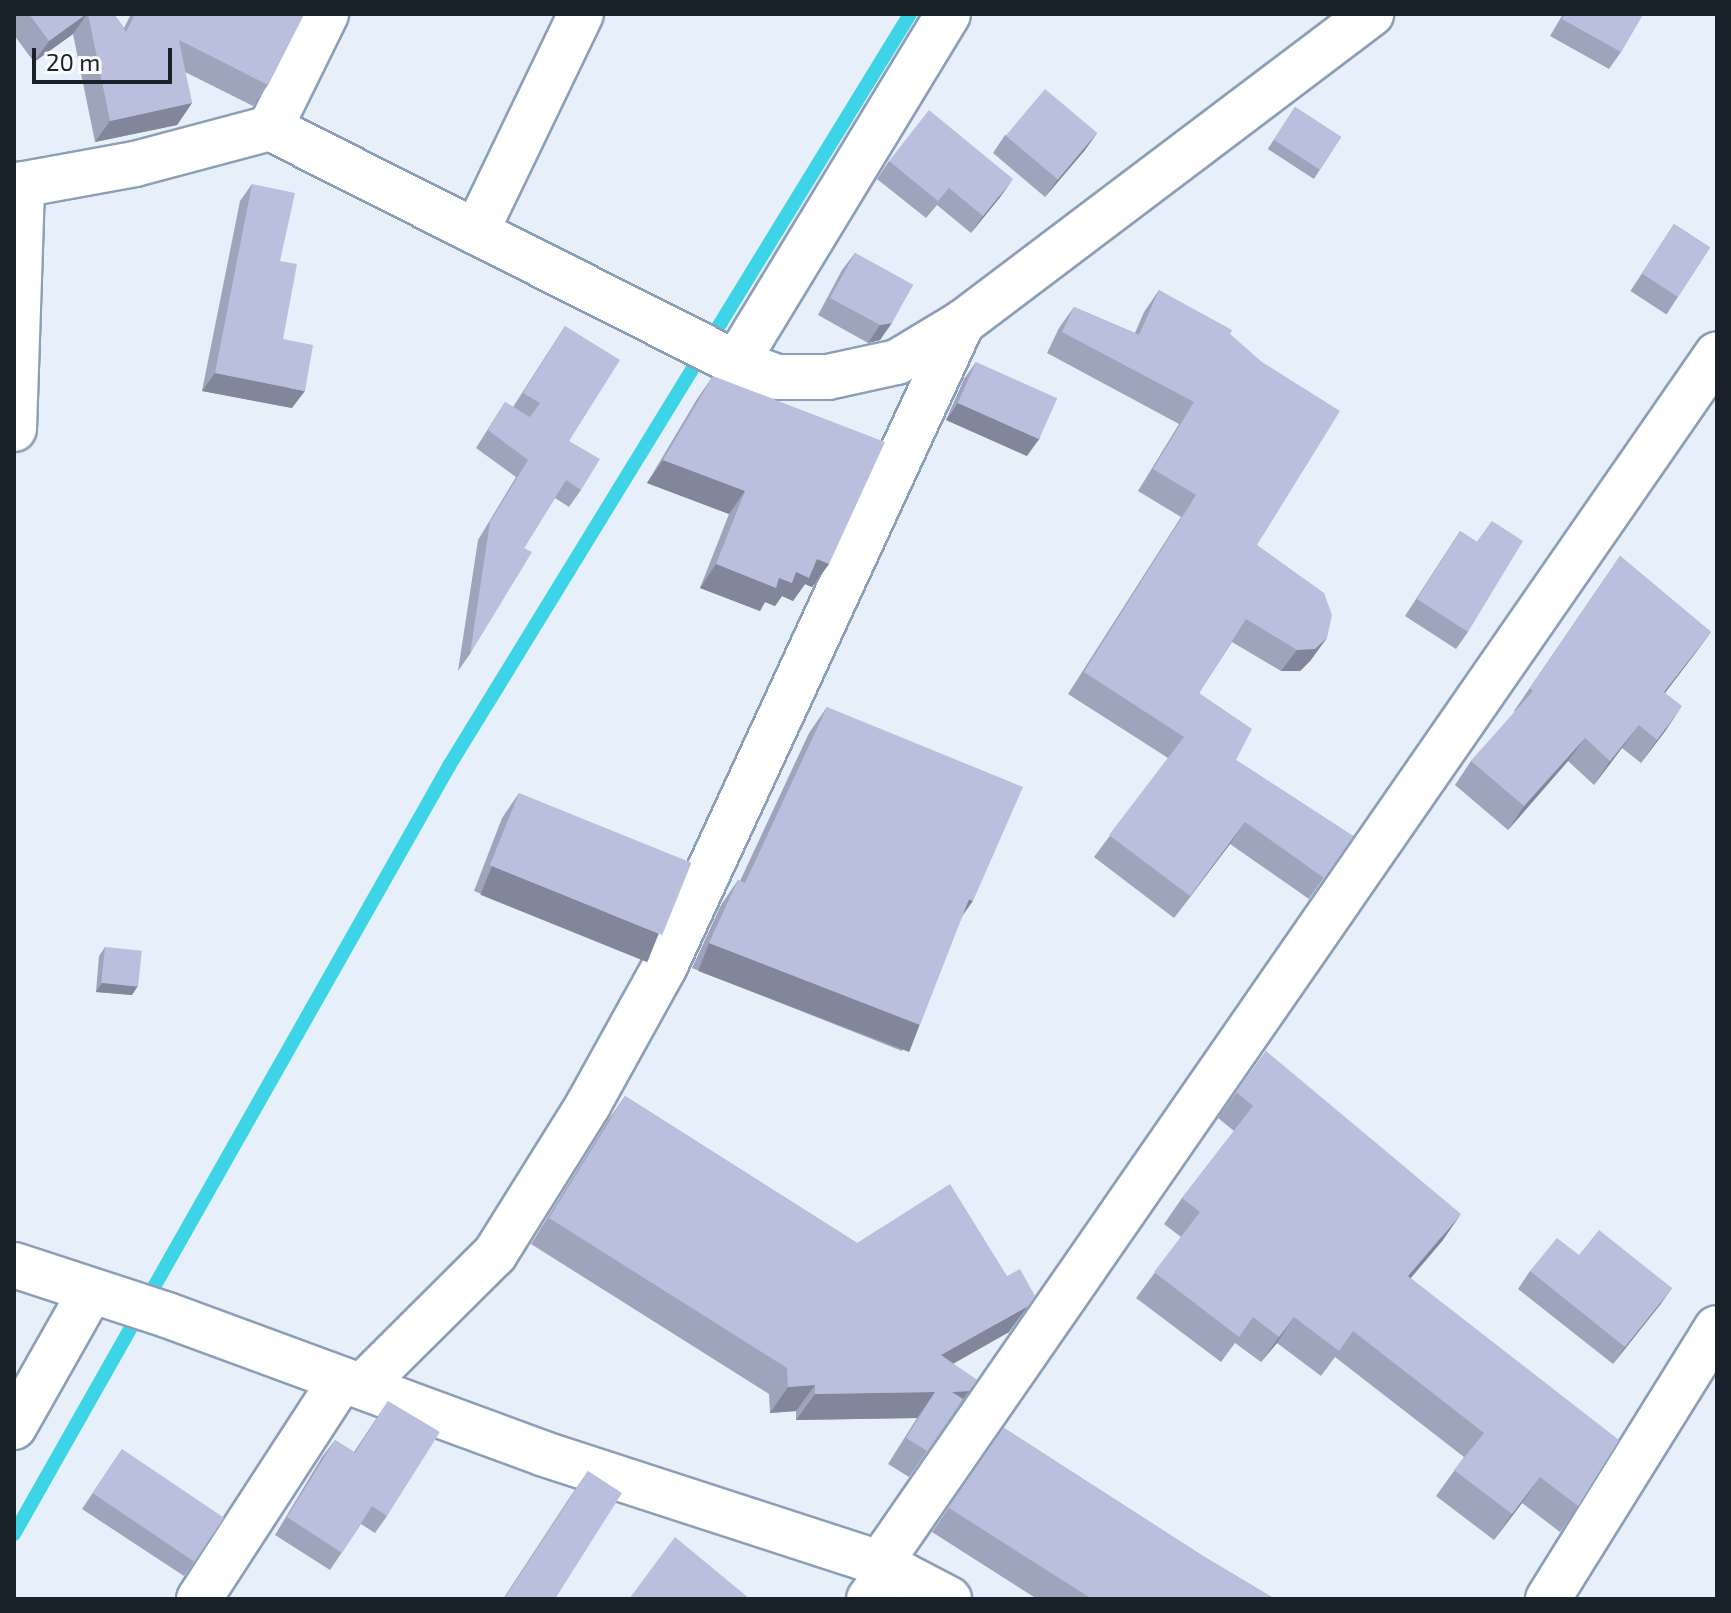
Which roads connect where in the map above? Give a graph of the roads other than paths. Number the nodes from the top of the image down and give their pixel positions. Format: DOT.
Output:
graph roads {
  1 [pos="326,14"];
  2 [pos="581,14"];
  3 [pos="948,14"];
  4 [pos="1371,14"];
  5 [pos="270,128"];
  6 [pos="18,185"];
  7 [pos="476,232"];
  8 [pos="962,323"];
  9 [pos="1717,354"];
  10 [pos="736,363"];
  11 [pos="14,429"];
  12 [pos="14,1265"];
  13 [pos="101,1293"];
  14 [pos="1717,1328"];
  15 [pos="352,1383"];
  16 [pos="14,1427"];
  17 [pos="880,1577"];
  18 [pos="199,1599"];
  19 [pos="949,1599"];
  20 [pos="1548,1599"];
  1 -- 5 [label="street"];
  2 -- 7 [label="street"];
  3 -- 10 [label="street"];
  4 -- 8 [label="street"];
  5 -- 6 [label="street"];
  5 -- 7 [label="street"];
  6 -- 11 [label="street"];
  7 -- 10 [label="street"];
  8 -- 10 [label="street"];
  8 -- 15 [label="street"];
  9 -- 17 [label="street"];
  12 -- 13 [label="street"];
  13 -- 15 [label="street"];
  13 -- 16 [label="street"];
  14 -- 20 [label="street"];
  15 -- 17 [label="street"];
  15 -- 18 [label="street"];
  17 -- 19 [label="street"];
}
